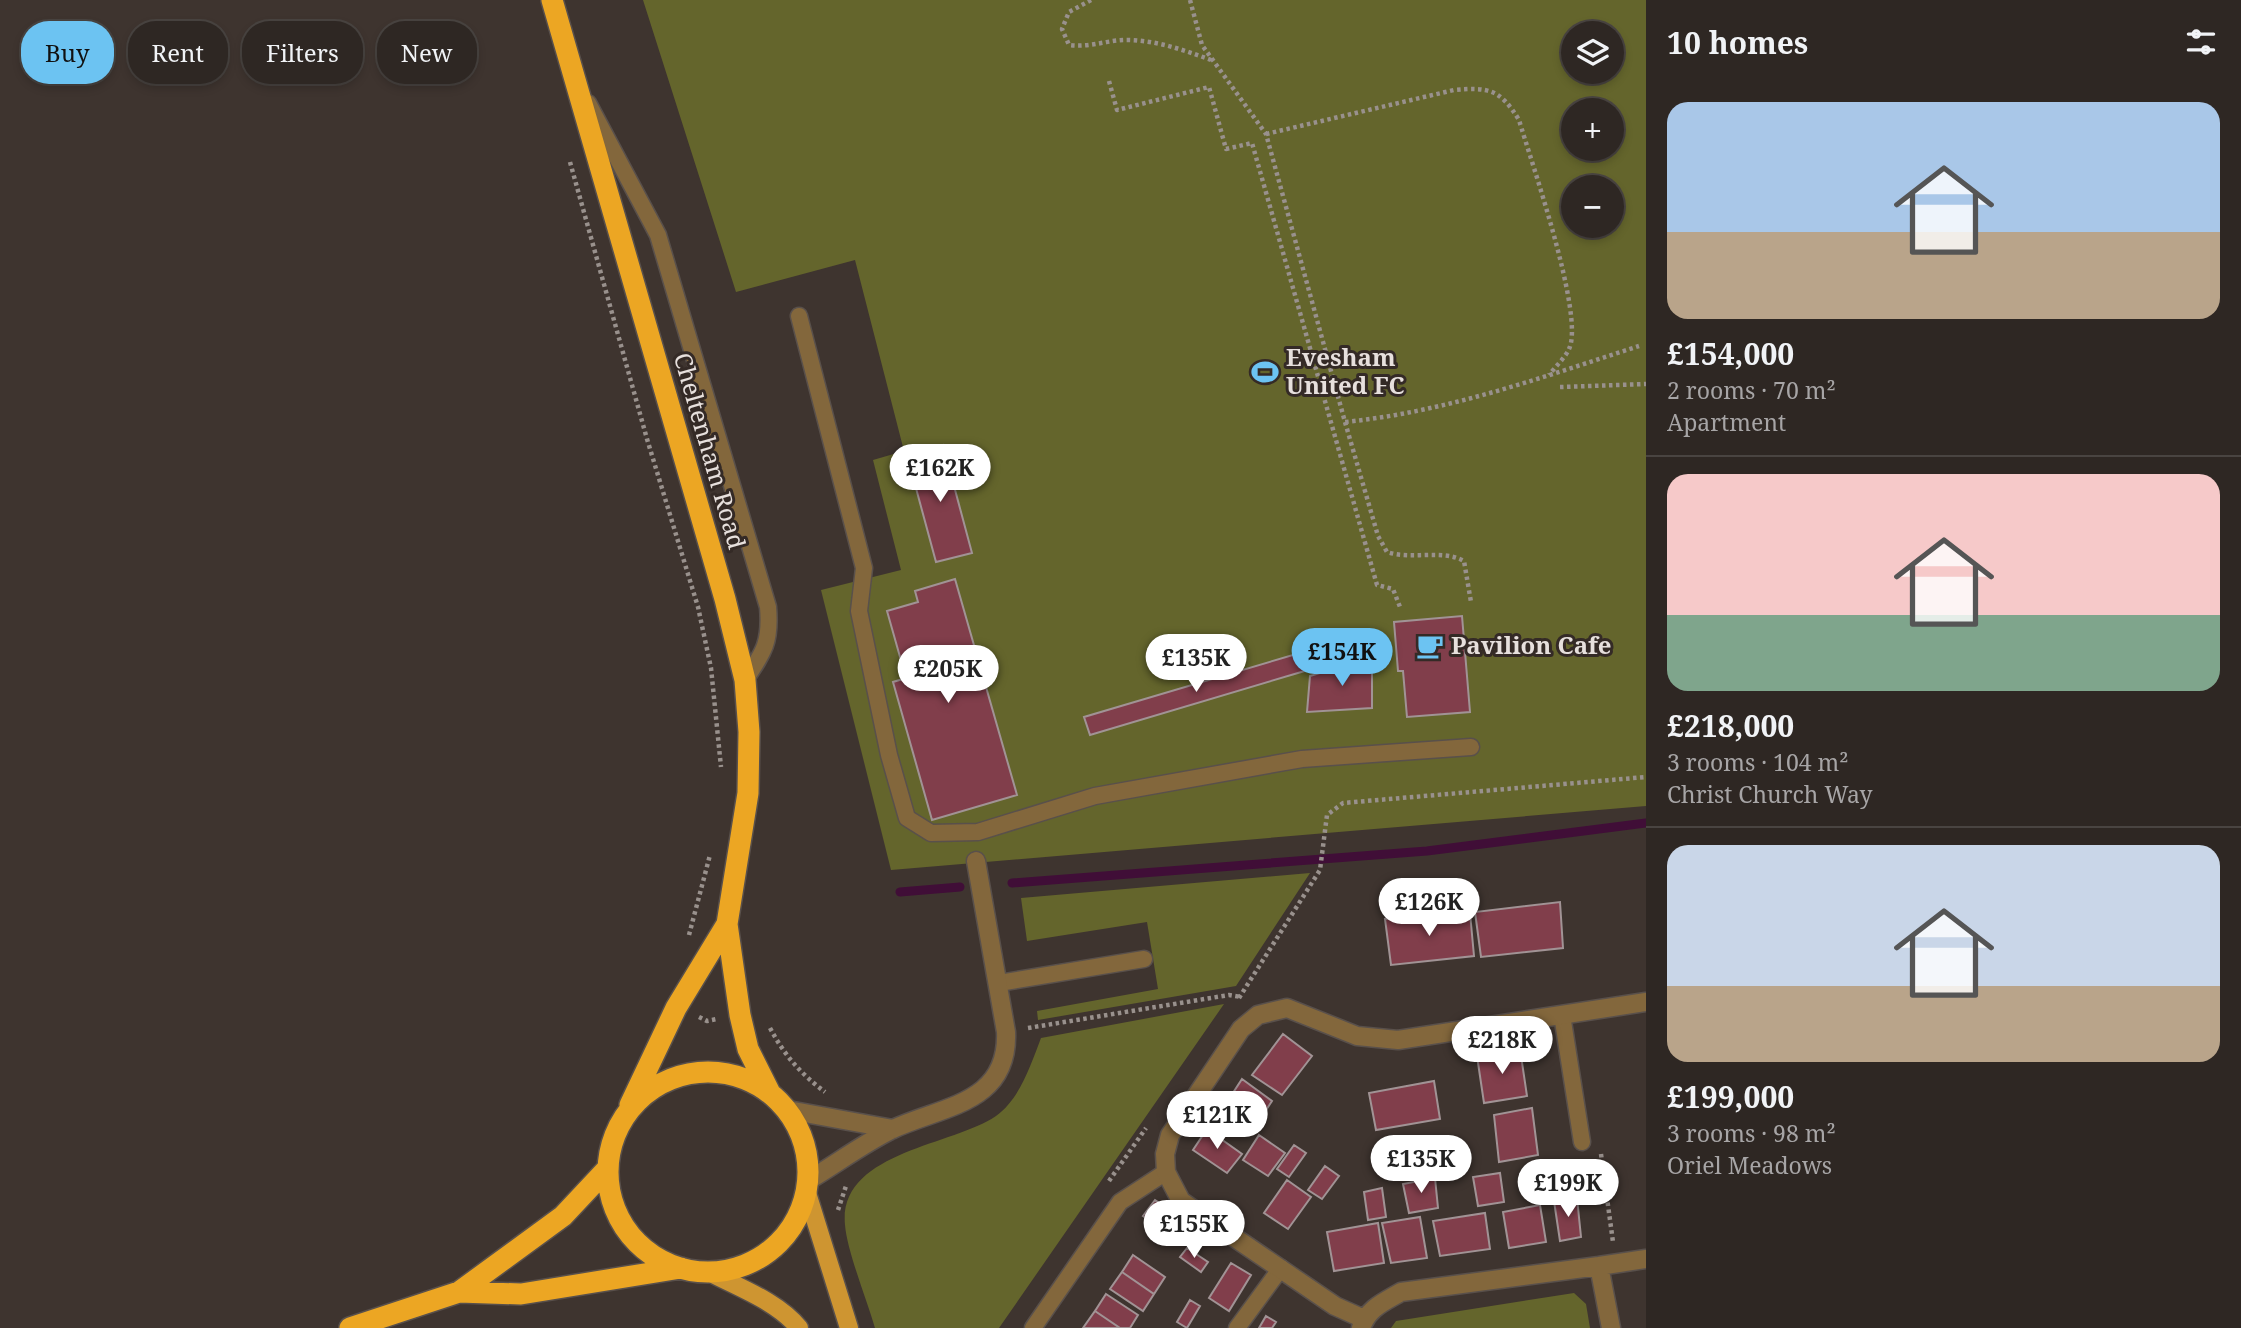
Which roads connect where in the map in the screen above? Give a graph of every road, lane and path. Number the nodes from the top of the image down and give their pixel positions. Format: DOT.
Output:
graph roads {
  1 [pos="552,0"];
  2 [pos="1091,0"];
  3 [pos="1190,0"];
  4 [pos="1213,61"];
  5 [pos="575,81"];
  6 [pos="1109,81"];
  7 [pos="1266,134"];
  8 [pos="569,160"];
  9 [pos="799,316"];
  10 [pos="1639,346"];
  11 [pos="1548,375"];
  12 [pos="1646,384"];
  13 [pos="1560,387"];
  14 [pos="1345,422"];
  15 [pos="1471,603"];
  16 [pos="1400,607"];
  17 [pos="745,680"];
  18 [pos="1471,747"];
  19 [pos="722,772"];
  20 [pos="1646,777"];
  21 [pos="978,832"];
  22 [pos="976,861"];
  23 [pos="1320,870"];
  24 [pos="727,924"];
  25 [pos="1144,959"];
  26 [pos="999,983"];
  27 [pos="1646,1002"];
  28 [pos="1258,1015"];
  29 [pos="1562,1015"];
  30 [pos="1006,1032"];
  31 [pos="771,1093"];
  32 [pos="788,1110"];
  33 [pos="625,1116"];
  34 [pos="893,1129"];
  35 [pos="1582,1142"];
  36 [pos="608,1168"];
  37 [pos="1166,1172"];
  38 [pos="808,1186"];
  39 [pos="1646,1259"];
  40 [pos="1608,1265"];
  41 [pos="681,1268"];
  42 [pos="1281,1268"];
  43 [pos="710,1273"];
  44 [pos="459,1292"];
  45 [pos="1363,1324"];
  46 [pos="350,1328"];
  47 [pos="799,1328"];
  48 [pos="849,1328"];
  49 [pos="1033,1328"];
  50 [pos="1237,1328"];
  51 [pos="1611,1328"];
  1 -- 5 [label="highway, Cheltenham Road"];
  2 -- 4 [label="path"];
  3 -- 4 [label="path"];
  4 -- 7 [label="path"];
  5 -- 17 [label="highway, Cheltenham Road"];
  5 -- 17 [label="lane"];
  6 -- 16 [label="path"];
  7 -- 11 [label="path"];
  7 -- 14 [label="path"];
  8 -- 19 [label="path"];
  9 -- 21 [label="lane"];
  10 -- 11 [label="path"];
  11 -- 14 [label="path"];
  12 -- 13 [label="path"];
  14 -- 15 [label="path"];
  17 -- 24 [label="highway, Cheltenham Road"];
  18 -- 21 [label="lane"];
  20 -- 23 [label="path"];
  21 -- 22 [label="lane"];
  22 -- 26 [label="street"];
  24 -- 31 [label="highway, Cheltenham Road"];
  24 -- 33 [label="highway, Cheltenham Road"];
  25 -- 26 [label="lane"];
  26 -- 30 [label="street"];
  27 -- 29 [label="street"];
  28 -- 29 [label="street"];
  28 -- 30 [label="path"];
  28 -- 37 [label="street"];
  29 -- 35 [label="lane"];
  30 -- 34 [label="street"];
  31 -- 32 [label="highway"];
  31 -- 33 [label="highway"];
  32 -- 34 [label="street"];
  32 -- 38 [label="highway"];
  33 -- 36 [label="highway"];
  34 -- 38 [label="street"];
  35 -- 40 [label="path"];
  36 -- 41 [label="highway"];
  36 -- 44 [label="highway"];
  37 -- 42 [label="street"];
  37 -- 49 [label="lane"];
  38 -- 43 [label="highway"];
  38 -- 48 [label="main road"];
  39 -- 40 [label="street"];
  40 -- 45 [label="street"];
  40 -- 51 [label="street"];
  41 -- 43 [label="highway"];
  41 -- 44 [label="highway"];
  42 -- 45 [label="street"];
  42 -- 50 [label="lane"];
  43 -- 47 [label="main road"];
  44 -- 46 [label="highway"];
}
